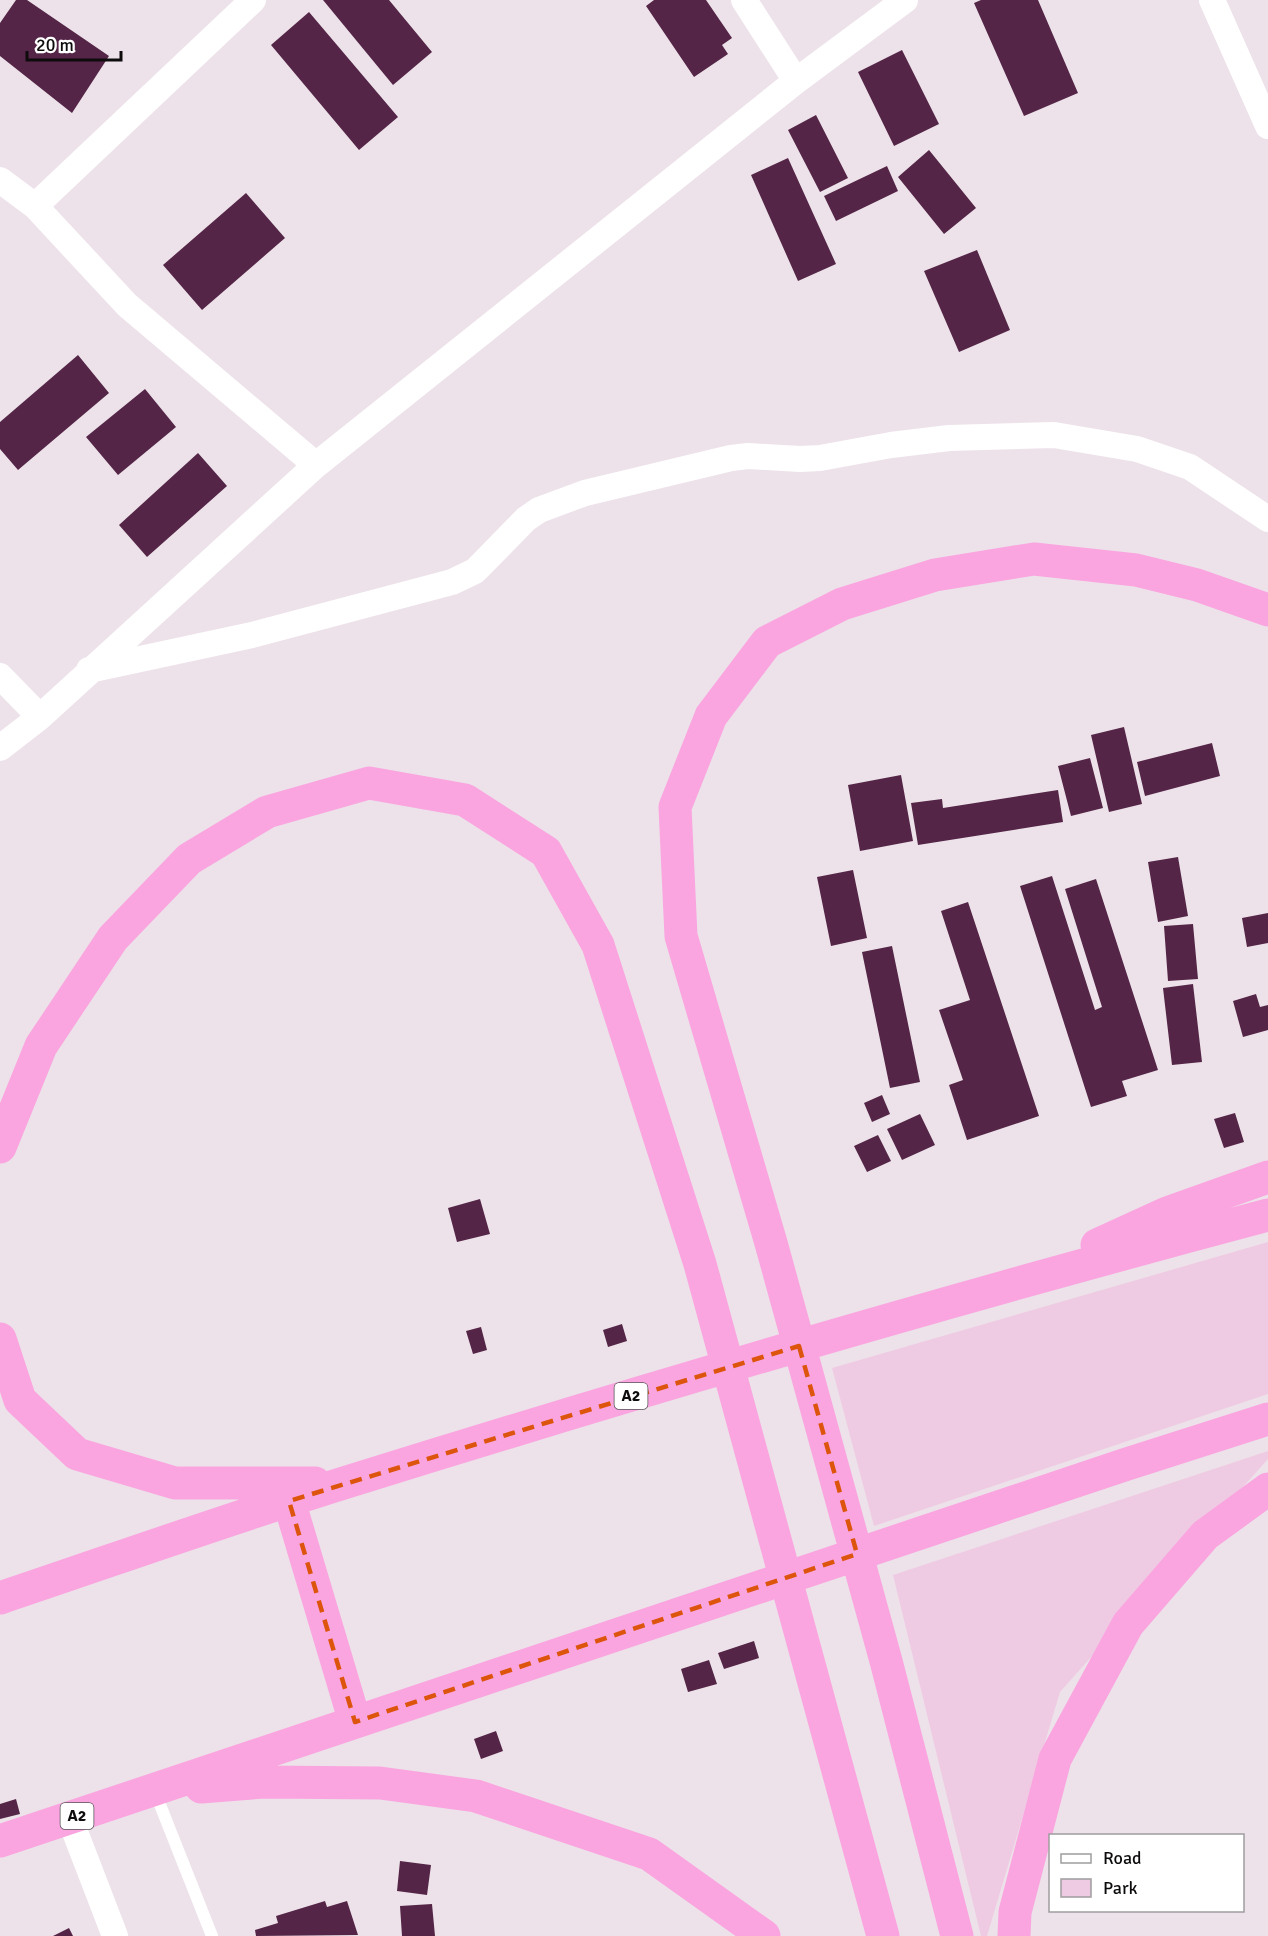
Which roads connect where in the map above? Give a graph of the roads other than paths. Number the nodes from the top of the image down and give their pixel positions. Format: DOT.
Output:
graph roads {
  1 [pos="253,0"];
  2 [pos="744,0"];
  3 [pos="905,0"];
  4 [pos="1212,0"];
  5 [pos="796,81"];
  6 [pos="1268,126"];
  7 [pos="0,180"];
  8 [pos="35,206"];
  9 [pos="316,465"];
  10 [pos="1268,519"];
  11 [pos="1268,610"];
  12 [pos="89,670"];
  13 [pos="0,676"];
  14 [pos="40,717"];
  15 [pos="0,748"];
  16 [pos="0,1147"];
  17 [pos="1268,1177"];
  18 [pos="1268,1215"];
  19 [pos="1011,1283"];
  20 [pos="0,1339"];
  21 [pos="10,1394"];
  22 [pos="1268,1419"];
  23 [pos="344,1483"];
  24 [pos="1268,1489"];
  25 [pos="289,1501"];
  26 [pos="0,1598"];
  27 [pos="355,1722"];
  28 [pos="154,1791"];
  29 [pos="70,1819"];
  30 [pos="0,1841"];
  31 [pos="115,1936"];
  32 [pos="212,1936"];
  33 [pos="764,1936"];
  34 [pos="883,1936"];
  35 [pos="957,1936"];
  36 [pos="1014,1936"];
  1 -- 8 [label="street"];
  2 -- 5 [label="street"];
  3 -- 5 [label="street"];
  4 -- 6 [label="street"];
  5 -- 9 [label="street"];
  7 -- 8 [label="street"];
  8 -- 9 [label="street"];
  9 -- 12 [label="street"];
  10 -- 12 [label="street"];
  11 -- 35 [label="highway"];
  12 -- 14 [label="street"];
  13 -- 14 [label="street"];
  14 -- 15 [label="street"];
  16 -- 34 [label="highway"];
  17 -- 19 [label="highway"];
  18 -- 19 [label="highway, A2"];
  19 -- 23 [label="highway, A2"];
  20 -- 21 [label="highway"];
  21 -- 23 [label="highway"];
  22 -- 27 [label="highway, A2"];
  23 -- 25 [label="highway, A2"];
  24 -- 36 [label="highway"];
  25 -- 26 [label="highway, A2"];
  25 -- 27 [label="highway"];
  27 -- 28 [label="highway, A2"];
  28 -- 29 [label="highway, A2"];
  28 -- 32 [label="lane"];
  28 -- 33 [label="highway"];
  29 -- 30 [label="highway, A2"];
  29 -- 31 [label="street"];
}
